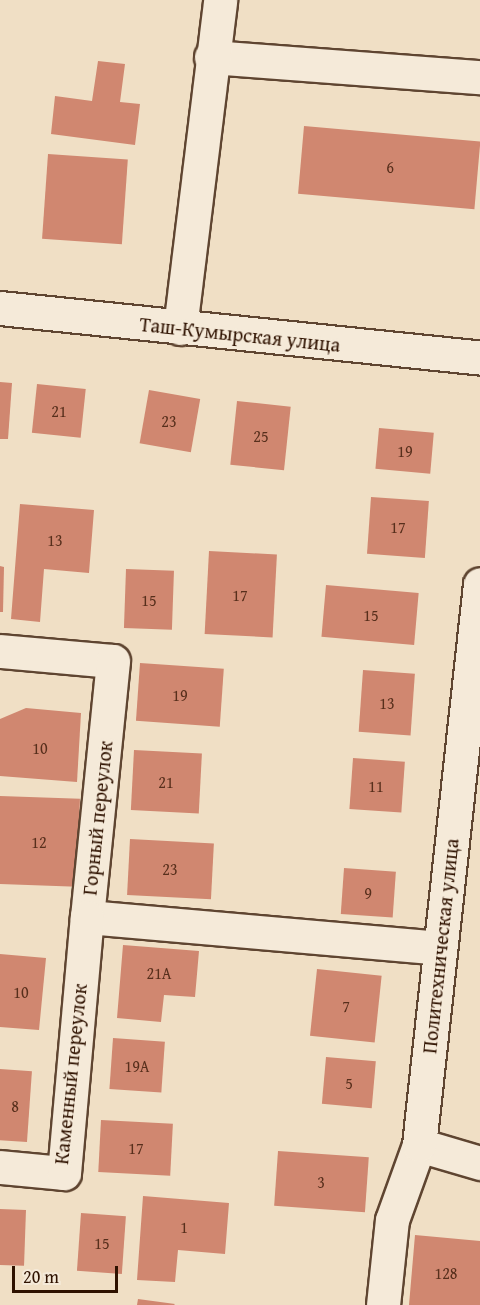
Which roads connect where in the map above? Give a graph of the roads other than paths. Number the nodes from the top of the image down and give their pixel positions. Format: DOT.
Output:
graph roads {
  1 [pos="220,0"];
  2 [pos="211,57"];
  3 [pos="480,77"];
  4 [pos="0,308"];
  5 [pos="180,328"];
  6 [pos="480,358"];
  7 [pos="480,584"];
  8 [pos="0,651"];
  9 [pos="474,719"];
  10 [pos="87,917"];
  11 [pos="438,948"];
  12 [pos="419,1145"];
  13 [pos="480,1163"];
  14 [pos="0,1167"];
  15 [pos="383,1305"];
  1 -- 2 [label="street"];
  2 -- 3 [label="street"];
  2 -- 5 [label="street"];
  4 -- 5 [label="street, Таш-Кумырская улица"];
  5 -- 6 [label="street, Таш-Кумырская улица"];
  7 -- 9 [label="street, Политехническая улица"];
  8 -- 10 [label="street, Горный переулок"];
  9 -- 11 [label="street, Политехническая улица"];
  10 -- 11 [label="street, Горный переулок"];
  10 -- 14 [label="street, Каменный переулок"];
  11 -- 12 [label="street, Политехническая улица"];
  12 -- 13 [label="street"];
  12 -- 15 [label="street, Политехническая улица"];
}
